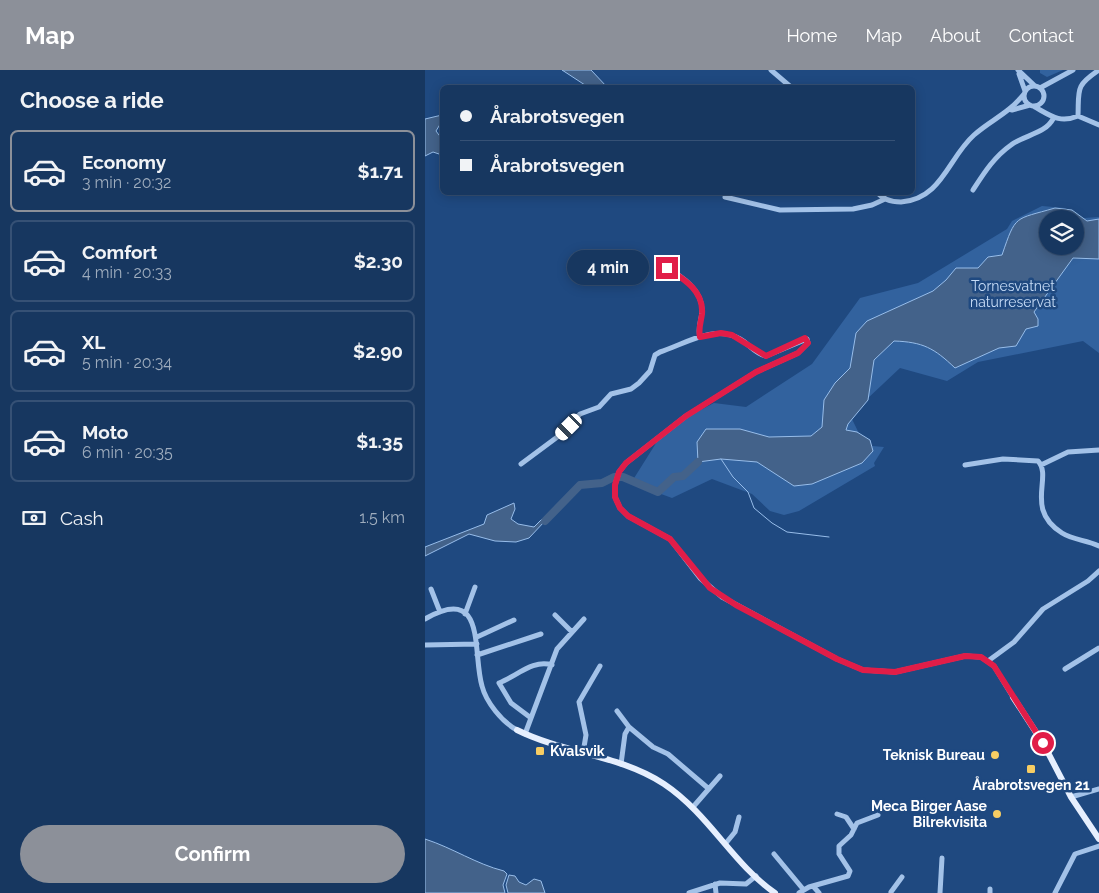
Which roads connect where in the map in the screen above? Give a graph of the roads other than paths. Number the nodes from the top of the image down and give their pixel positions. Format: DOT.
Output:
graph roads {
  1 [pos="771,70"];
  2 [pos="1018,70"];
  3 [pos="1073,70"];
  4 [pos="1097,72"];
  5 [pos="1099,78"];
  6 [pos="788,85"];
  7 [pos="1040,92"];
  8 [pos="1025,93"];
  9 [pos="1032,105"];
  10 [pos="1011,110"];
  11 [pos="1078,116"];
  12 [pos="1051,117"];
  13 [pos="1099,125"];
  14 [pos="973,190"];
  15 [pos="880,195"];
  16 [pos="725,197"];
  17 [pos="885,199"];
  18 [pos="658,262"];
  19 [pos="700,337"];
  20 [pos="1099,450"];
  21 [pos="521,464"];
  22 [pos="965,465"];
  23 [pos="1041,465"];
  24 [pos="1099,546"];
  25 [pos="1099,571"];
  26 [pos="475,588"];
  27 [pos="431,589"];
  28 [pos="439,612"];
  29 [pos="465,614"];
  30 [pos="555,615"];
  31 [pos="425,619"];
  32 [pos="584,619"];
  33 [pos="514,620"];
  34 [pos="572,632"];
  35 [pos="541,634"];
  36 [pos="477,637"];
  37 [pos="425,644"];
  38 [pos="477,644"];
  39 [pos="1099,648"];
  40 [pos="477,655"];
  41 [pos="988,661"];
  42 [pos="552,664"];
  43 [pos="600,666"];
  44 [pos="1065,669"];
  45 [pos="1013,697"];
  46 [pos="617,711"];
  47 [pos="531,718"];
  48 [pos="629,727"];
  49 [pos="517,730"];
  50 [pos="525,734"];
  51 [pos="583,753"];
  52 [pos="621,764"];
  53 [pos="720,776"];
  54 [pos="709,789"];
  55 [pos="1099,789"];
  56 [pos="1071,797"];
  57 [pos="693,807"];
  58 [pos="837,814"];
  59 [pos="878,815"];
  60 [pos="739,817"];
  61 [pos="854,829"];
  62 [pos="1099,839"];
  63 [pos="726,843"];
  64 [pos="1099,846"];
  65 [pos="774,854"];
  66 [pos="943,858"];
  67 [pos="756,876"];
  68 [pos="902,877"];
  69 [pos="715,884"];
  70 [pos="813,886"];
  71 [pos="886,887"];
  72 [pos="801,891"];
  73 [pos="892,892"];
  74 [pos="689,893"];
  75 [pos="716,893"];
  76 [pos="775,893"];
  77 [pos="819,893"];
  78 [pos="940,893"];
  79 [pos="1055,893"];
  1 -- 6 [label="street"];
  2 -- 7 [label="street"];
  2 -- 8 [label="street"];
  3 -- 7 [label="street"];
  4 -- 5 [label="street"];
  4 -- 11 [label="street"];
  7 -- 8 [label="street"];
  7 -- 9 [label="street"];
  7 -- 12 [label="street"];
  8 -- 9 [label="street"];
  8 -- 10 [label="street"];
  9 -- 10 [label="street"];
  9 -- 12 [label="street"];
  10 -- 17 [label="street"];
  11 -- 12 [label="street"];
  11 -- 13 [label="street"];
  12 -- 14 [label="street"];
  15 -- 17 [label="street"];
  16 -- 17 [label="street"];
  18 -- 19 [label="street"];
  19 -- 21 [label="street"];
  19 -- 41 [label="street"];
  20 -- 23 [label="street"];
  22 -- 23 [label="street"];
  23 -- 24 [label="street"];
  25 -- 41 [label="street"];
  26 -- 29 [label="street"];
  27 -- 28 [label="street"];
  28 -- 29 [label="street"];
  28 -- 31 [label="street"];
  29 -- 36 [label="street"];
  30 -- 34 [label="street"];
  32 -- 34 [label="street"];
  33 -- 36 [label="street"];
  34 -- 42 [label="street"];
  35 -- 40 [label="street"];
  36 -- 38 [label="street"];
  37 -- 38 [label="street"];
  38 -- 40 [label="street"];
  39 -- 44 [label="street"];
  40 -- 49 [label="street"];
  41 -- 45 [label="street"];
  42 -- 47 [label="street"];
  42 -- 47 [label="street"];
  43 -- 51 [label="street"];
  45 -- 56 [label="main road"];
  46 -- 48 [label="street"];
  47 -- 50 [label="street"];
  48 -- 52 [label="street"];
  48 -- 54 [label="street"];
  49 -- 50 [label="main road"];
  50 -- 51 [label="main road"];
  51 -- 52 [label="main road"];
  52 -- 57 [label="main road"];
  53 -- 54 [label="street"];
  54 -- 57 [label="street"];
  55 -- 56 [label="street"];
  56 -- 62 [label="main road"];
  57 -- 63 [label="main road"];
  58 -- 61 [label="street"];
  59 -- 61 [label="street"];
  60 -- 63 [label="street"];
  61 -- 70 [label="street"];
  63 -- 67 [label="main road"];
  64 -- 79 [label="street"];
  65 -- 72 [label="street"];
  66 -- 78 [label="street"];
  67 -- 69 [label="street"];
  67 -- 76 [label="main road"];
  68 -- 73 [label="street"];
  69 -- 74 [label="street"];
  69 -- 75 [label="street"];
  70 -- 72 [label="street"];
  70 -- 77 [label="street"];
  71 -- 73 [label="street"];
}
